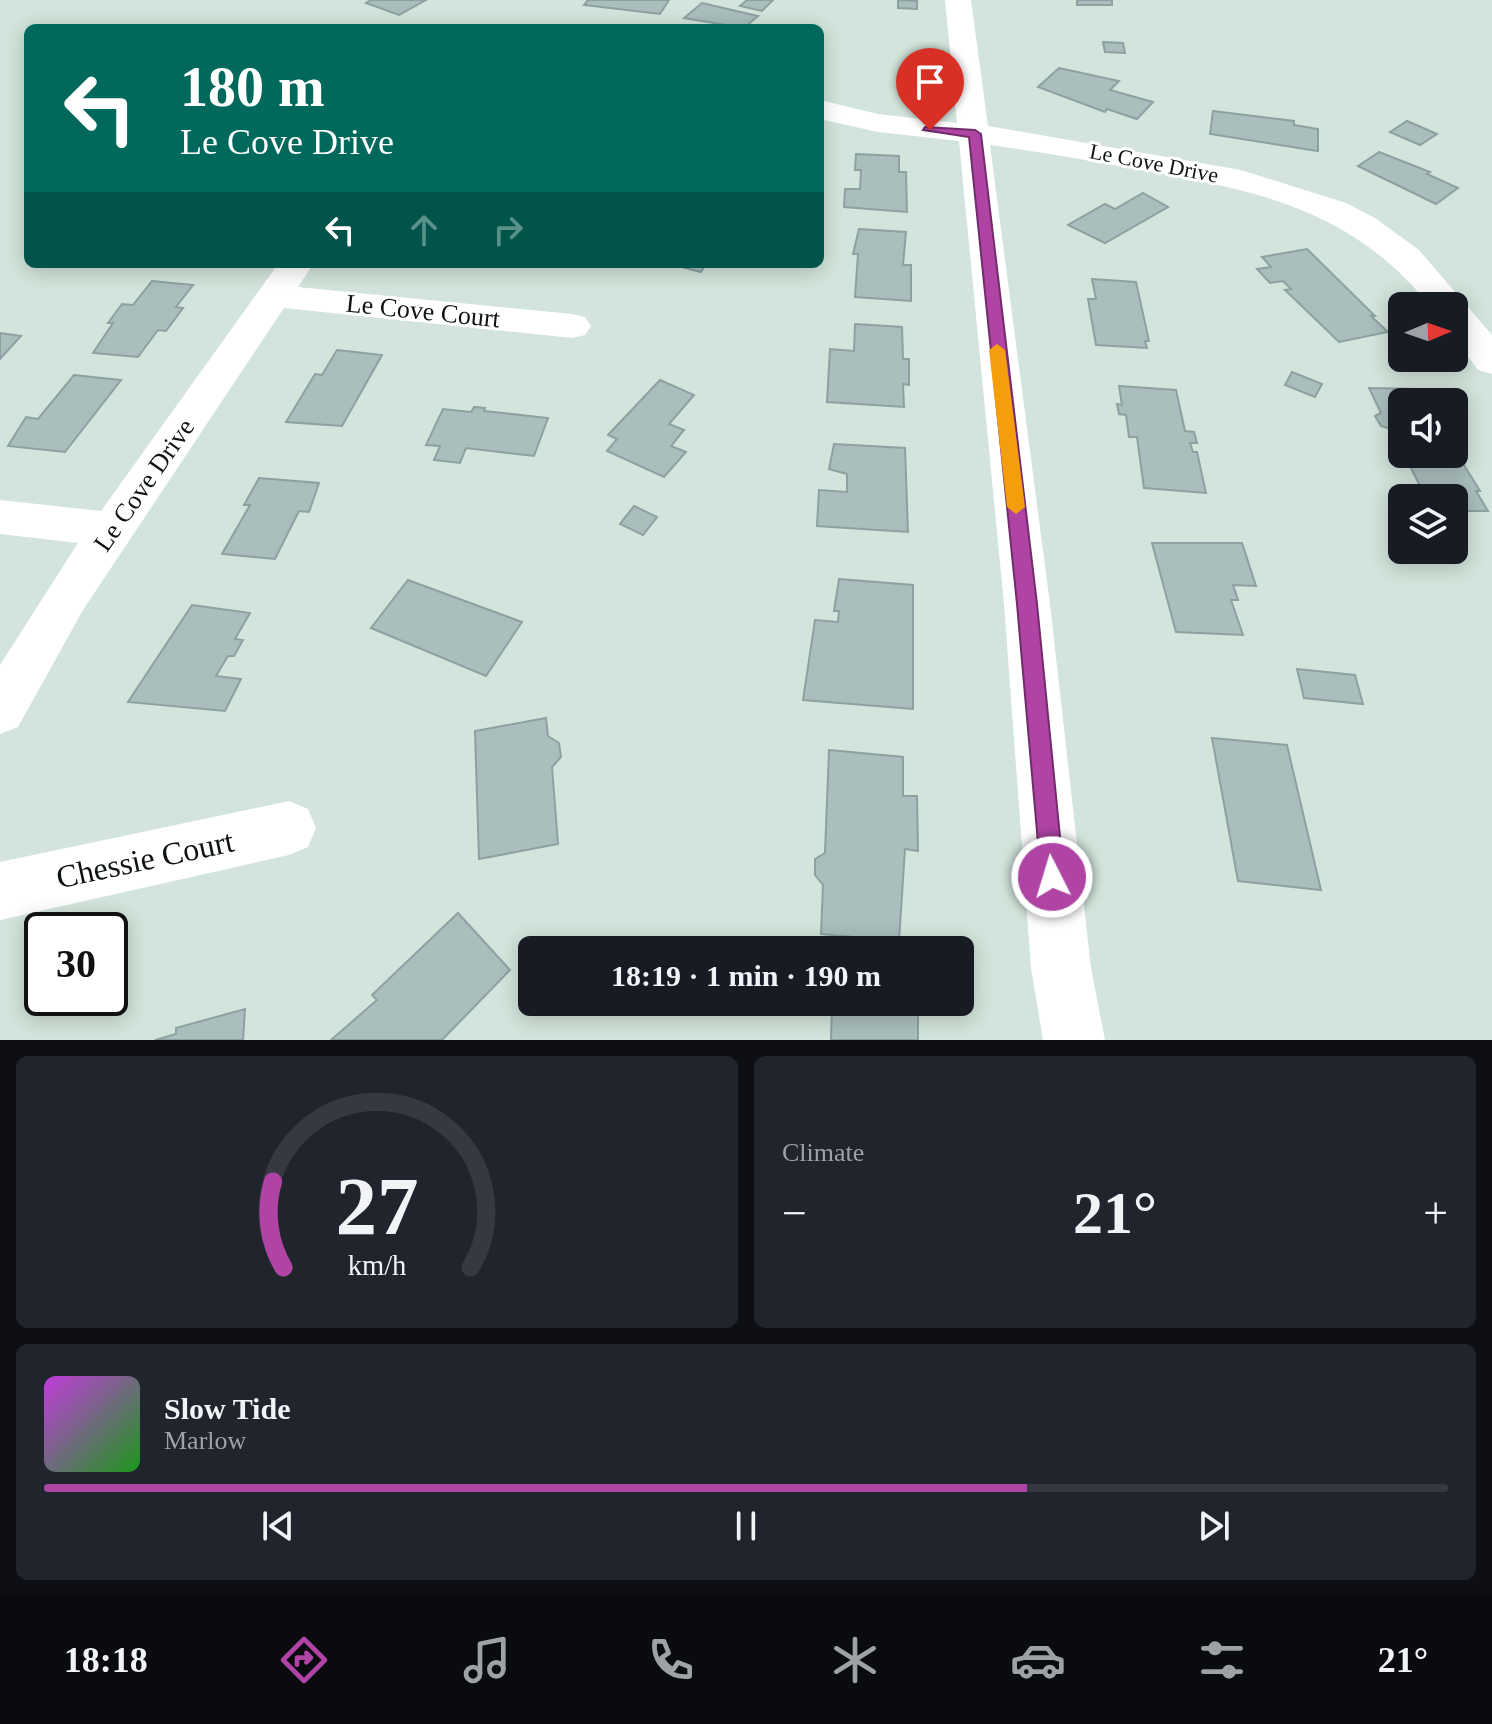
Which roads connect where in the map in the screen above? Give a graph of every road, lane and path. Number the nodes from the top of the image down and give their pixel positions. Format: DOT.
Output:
graph roads {
  1 [pos="958,0"];
  2 [pos="824,110"];
  3 [pos="975,134"];
  4 [pos="286,280"];
  5 [pos="1438,292"];
  6 [pos="572,326"];
  7 [pos="1468,331"];
  8 [pos="1492,361"];
  9 [pos="0,517"];
  10 [pos="112,530"];
  11 [pos="0,711"];
  12 [pos="289,828"];
  13 [pos="0,891"];
  14 [pos="1074,1040"];
  1 -- 3 [label="street"];
  2 -- 3 [label="street, Le Cove Drive"];
  3 -- 5 [label="street, Le Cove Drive"];
  3 -- 14 [label="street"];
  4 -- 6 [label="street, Le Cove Court"];
  4 -- 10 [label="street, Le Cove Drive"];
  7 -- 8 [label="street"];
  9 -- 10 [label="street"];
  10 -- 11 [label="street, Le Cove Drive"];
  12 -- 13 [label="street, Chessie Court"];
}
